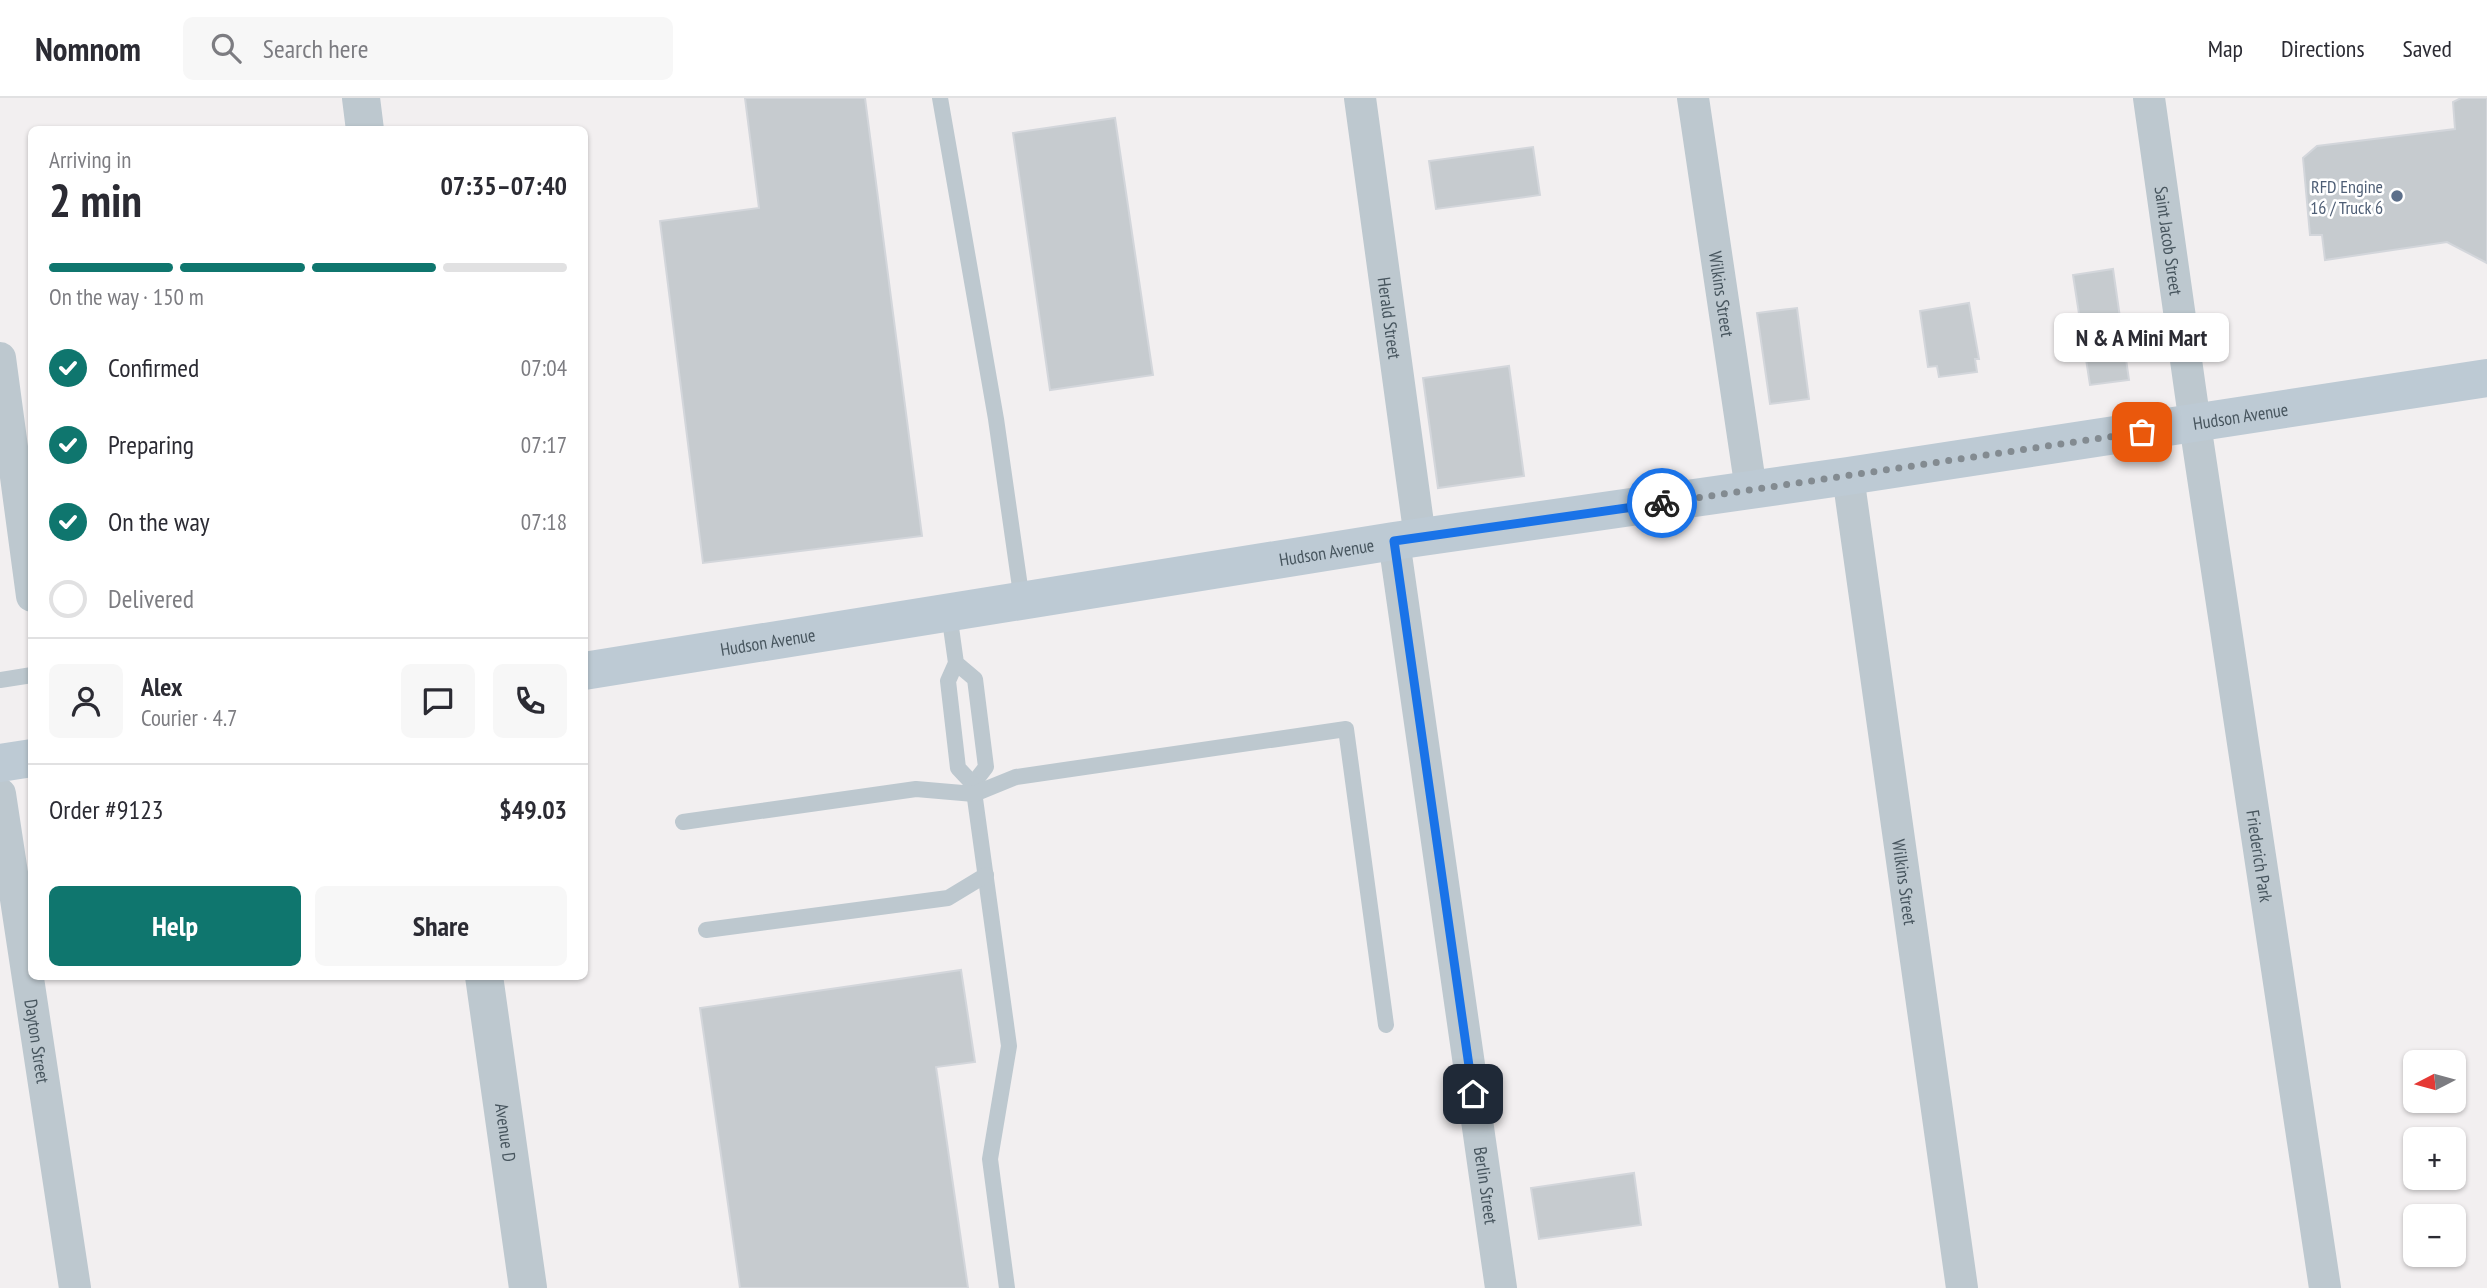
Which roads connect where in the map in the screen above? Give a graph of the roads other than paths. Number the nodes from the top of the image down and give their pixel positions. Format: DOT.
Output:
graph roads {
  1 [pos="361,98"];
  2 [pos="940,98"];
  3 [pos="1360,98"];
  4 [pos="1693,98"];
  5 [pos="2149,98"];
  6 [pos="364,126"];
  7 [pos="0,358"];
  8 [pos="2487,379"];
  9 [pos="2195,424"];
  10 [pos="1848,476"];
  11 [pos="1751,490"];
  12 [pos="1407,540"];
  13 [pos="28,566"];
  14 [pos="1022,601"];
  15 [pos="949,613"];
  16 [pos="956,663"];
  17 [pos="588,670"];
  18 [pos="28,676"];
  19 [pos="0,680"];
  20 [pos="28,759"];
  21 [pos="0,763"];
  22 [pos="974,789"];
  23 [pos="0,794"];
  24 [pos="683,822"];
  25 [pos="986,875"];
  26 [pos="706,930"];
  27 [pos="28,978"];
  28 [pos="28,980"];
  29 [pos="485,980"];
  30 [pos="1385,1025"];
  31 [pos="75,1288"];
  32 [pos="528,1288"];
  33 [pos="1007,1288"];
  34 [pos="1501,1288"];
  35 [pos="1962,1288"];
  36 [pos="2325,1288"];
  1 -- 6 [label="street"];
  2 -- 14 [label="lane"];
  3 -- 12 [label="street, Herald Street"];
  4 -- 11 [label="street, Wilkins Street"];
  5 -- 9 [label="street, Saint Jacob Street"];
  7 -- 13 [label="street"];
  8 -- 9 [label="main road, Hudson Avenue"];
  9 -- 10 [label="main road, Hudson Avenue"];
  9 -- 36 [label="street, Friederich Park"];
  10 -- 11 [label="main road, Hudson Avenue"];
  10 -- 35 [label="street, Wilkins Street"];
  11 -- 12 [label="main road, Hudson Avenue"];
  12 -- 14 [label="main road, Hudson Avenue"];
  12 -- 34 [label="street, Berlin Street"];
  14 -- 15 [label="main road, Hudson Avenue"];
  15 -- 16 [label="lane"];
  15 -- 17 [label="main road, Hudson Avenue"];
  16 -- 22 [label="lane"];
  16 -- 22 [label="lane"];
  18 -- 19 [label="lane"];
  20 -- 21 [label="main road"];
  22 -- 24 [label="lane"];
  22 -- 25 [label="lane"];
  22 -- 30 [label="lane"];
  23 -- 27 [label="street, Dayton Street"];
  25 -- 26 [label="lane"];
  25 -- 33 [label="lane"];
  28 -- 31 [label="street, Dayton Street"];
  29 -- 32 [label="street, Avenue D"];
}
